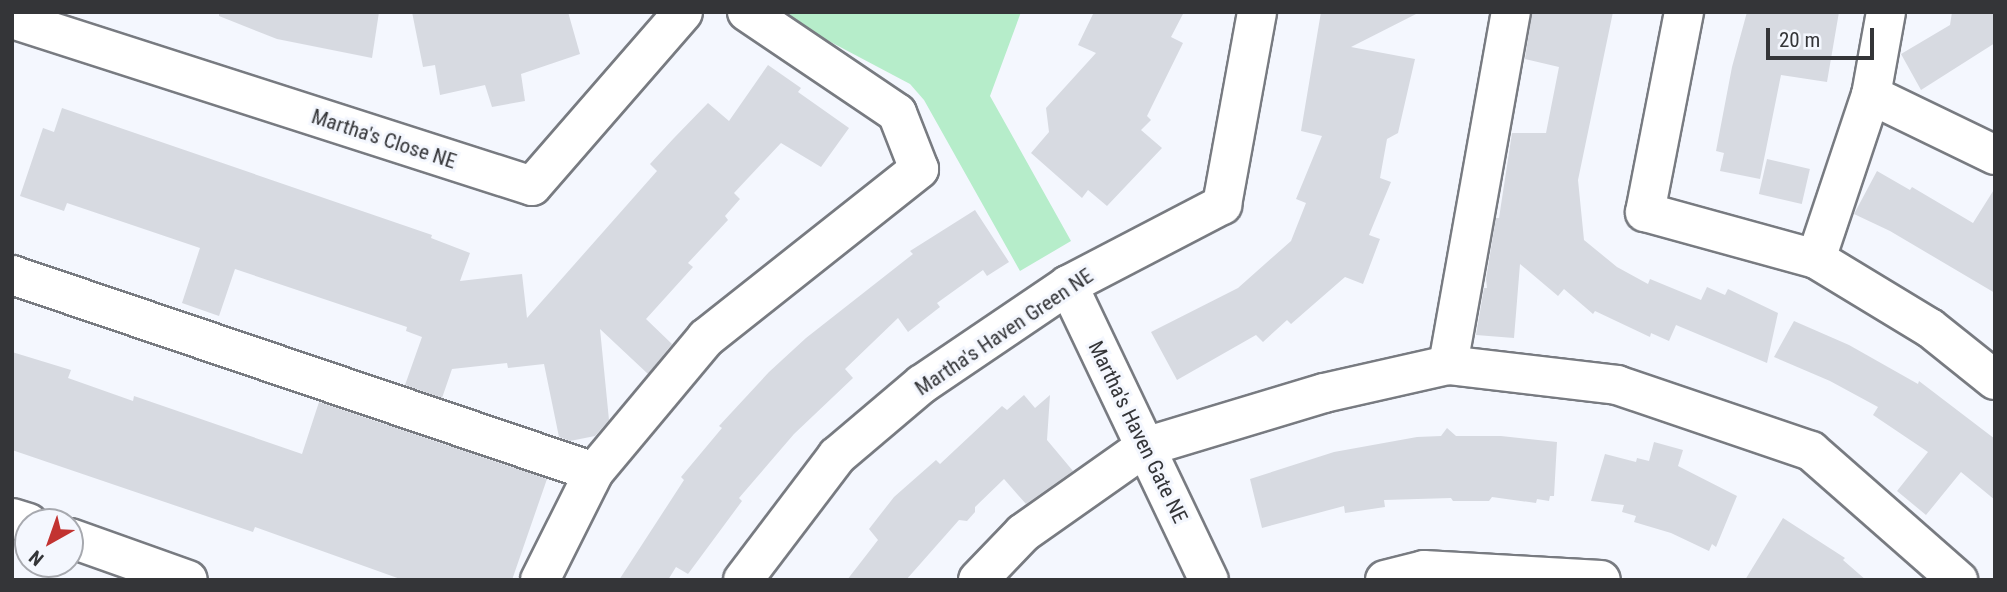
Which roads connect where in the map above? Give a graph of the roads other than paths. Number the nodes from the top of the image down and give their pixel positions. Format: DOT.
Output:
graph roads {
  1 [pos="683,12"];
  2 [pos="747,12"];
  3 [pos="1257,12"];
  4 [pos="1511,12"];
  5 [pos="1684,12"];
  6 [pos="1886,12"];
  7 [pos="14,25"];
  8 [pos="1871,95"];
  9 [pos="1995,155"];
  10 [pos="1816,259"];
  11 [pos="12,275"];
  12 [pos="1068,285"];
  13 [pos="1448,365"];
  14 [pos="1995,380"];
  15 [pos="1145,447"];
  16 [pos="594,472"];
  17 [pos="84,543"];
  18 [pos="188,580"];
  19 [pos="540,580"];
  20 [pos="743,580"];
  21 [pos="978,580"];
  22 [pos="1209,580"];
  23 [pos="1385,580"];
  24 [pos="1601,580"];
  25 [pos="1958,580"];
  1 -- 7 [label="street, Martha's Close NE"];
  2 -- 16 [label="street"];
  3 -- 12 [label="street, Martha's Haven Green NE"];
  4 -- 13 [label="street"];
  5 -- 10 [label="street"];
  6 -- 8 [label="street"];
  8 -- 9 [label="street"];
  8 -- 10 [label="street"];
  10 -- 14 [label="street"];
  11 -- 16 [label="street"];
  12 -- 15 [label="street, Martha's Haven Gate NE"];
  12 -- 20 [label="street, Martha's Haven Green NE"];
  13 -- 15 [label="street"];
  13 -- 25 [label="street"];
  15 -- 21 [label="street"];
  15 -- 22 [label="street, Martha's Haven Gate NE"];
  16 -- 19 [label="street"];
  17 -- 18 [label="street"];
  23 -- 24 [label="street"];
}
